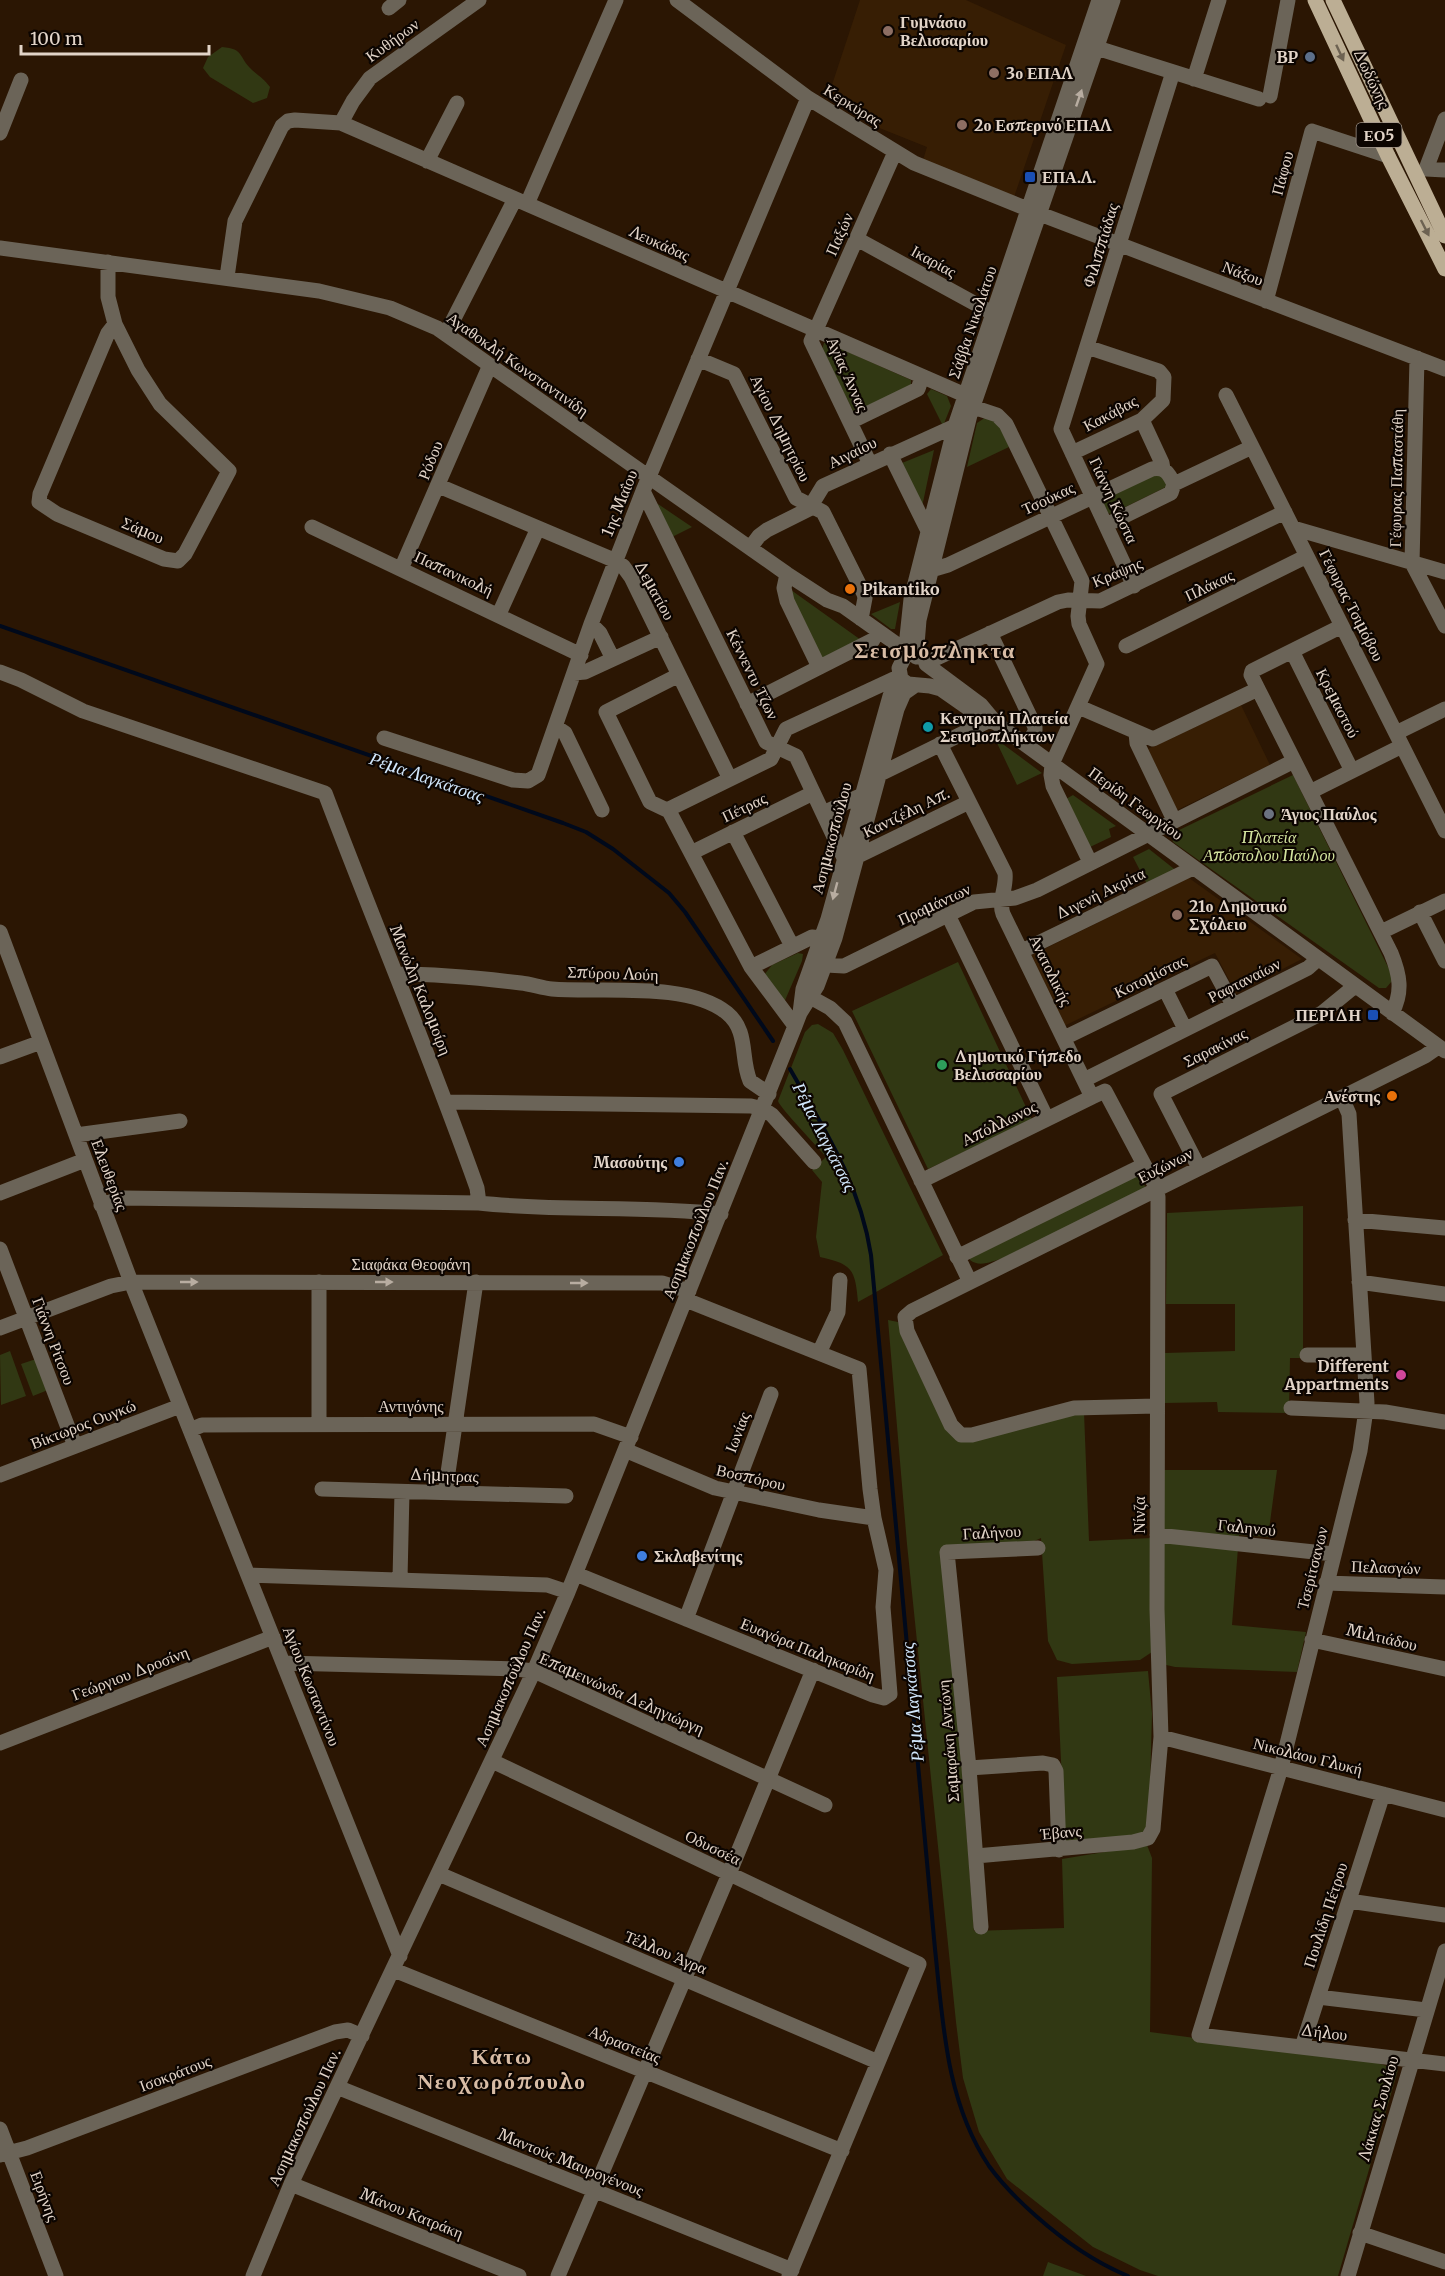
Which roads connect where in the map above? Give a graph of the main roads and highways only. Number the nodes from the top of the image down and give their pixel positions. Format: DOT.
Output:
graph roads {
  1 [pos="1315,0"];
  2 [pos="1333,0"];
  3 [pos="1445,236"];
  4 [pos="1445,269"];
  1 -- 4 [label="main road, Δωδώνης / ΕΟ5, one-way"];
  2 -- 3 [label="main road, Δωδώνης / ΕΟ5"];
}
